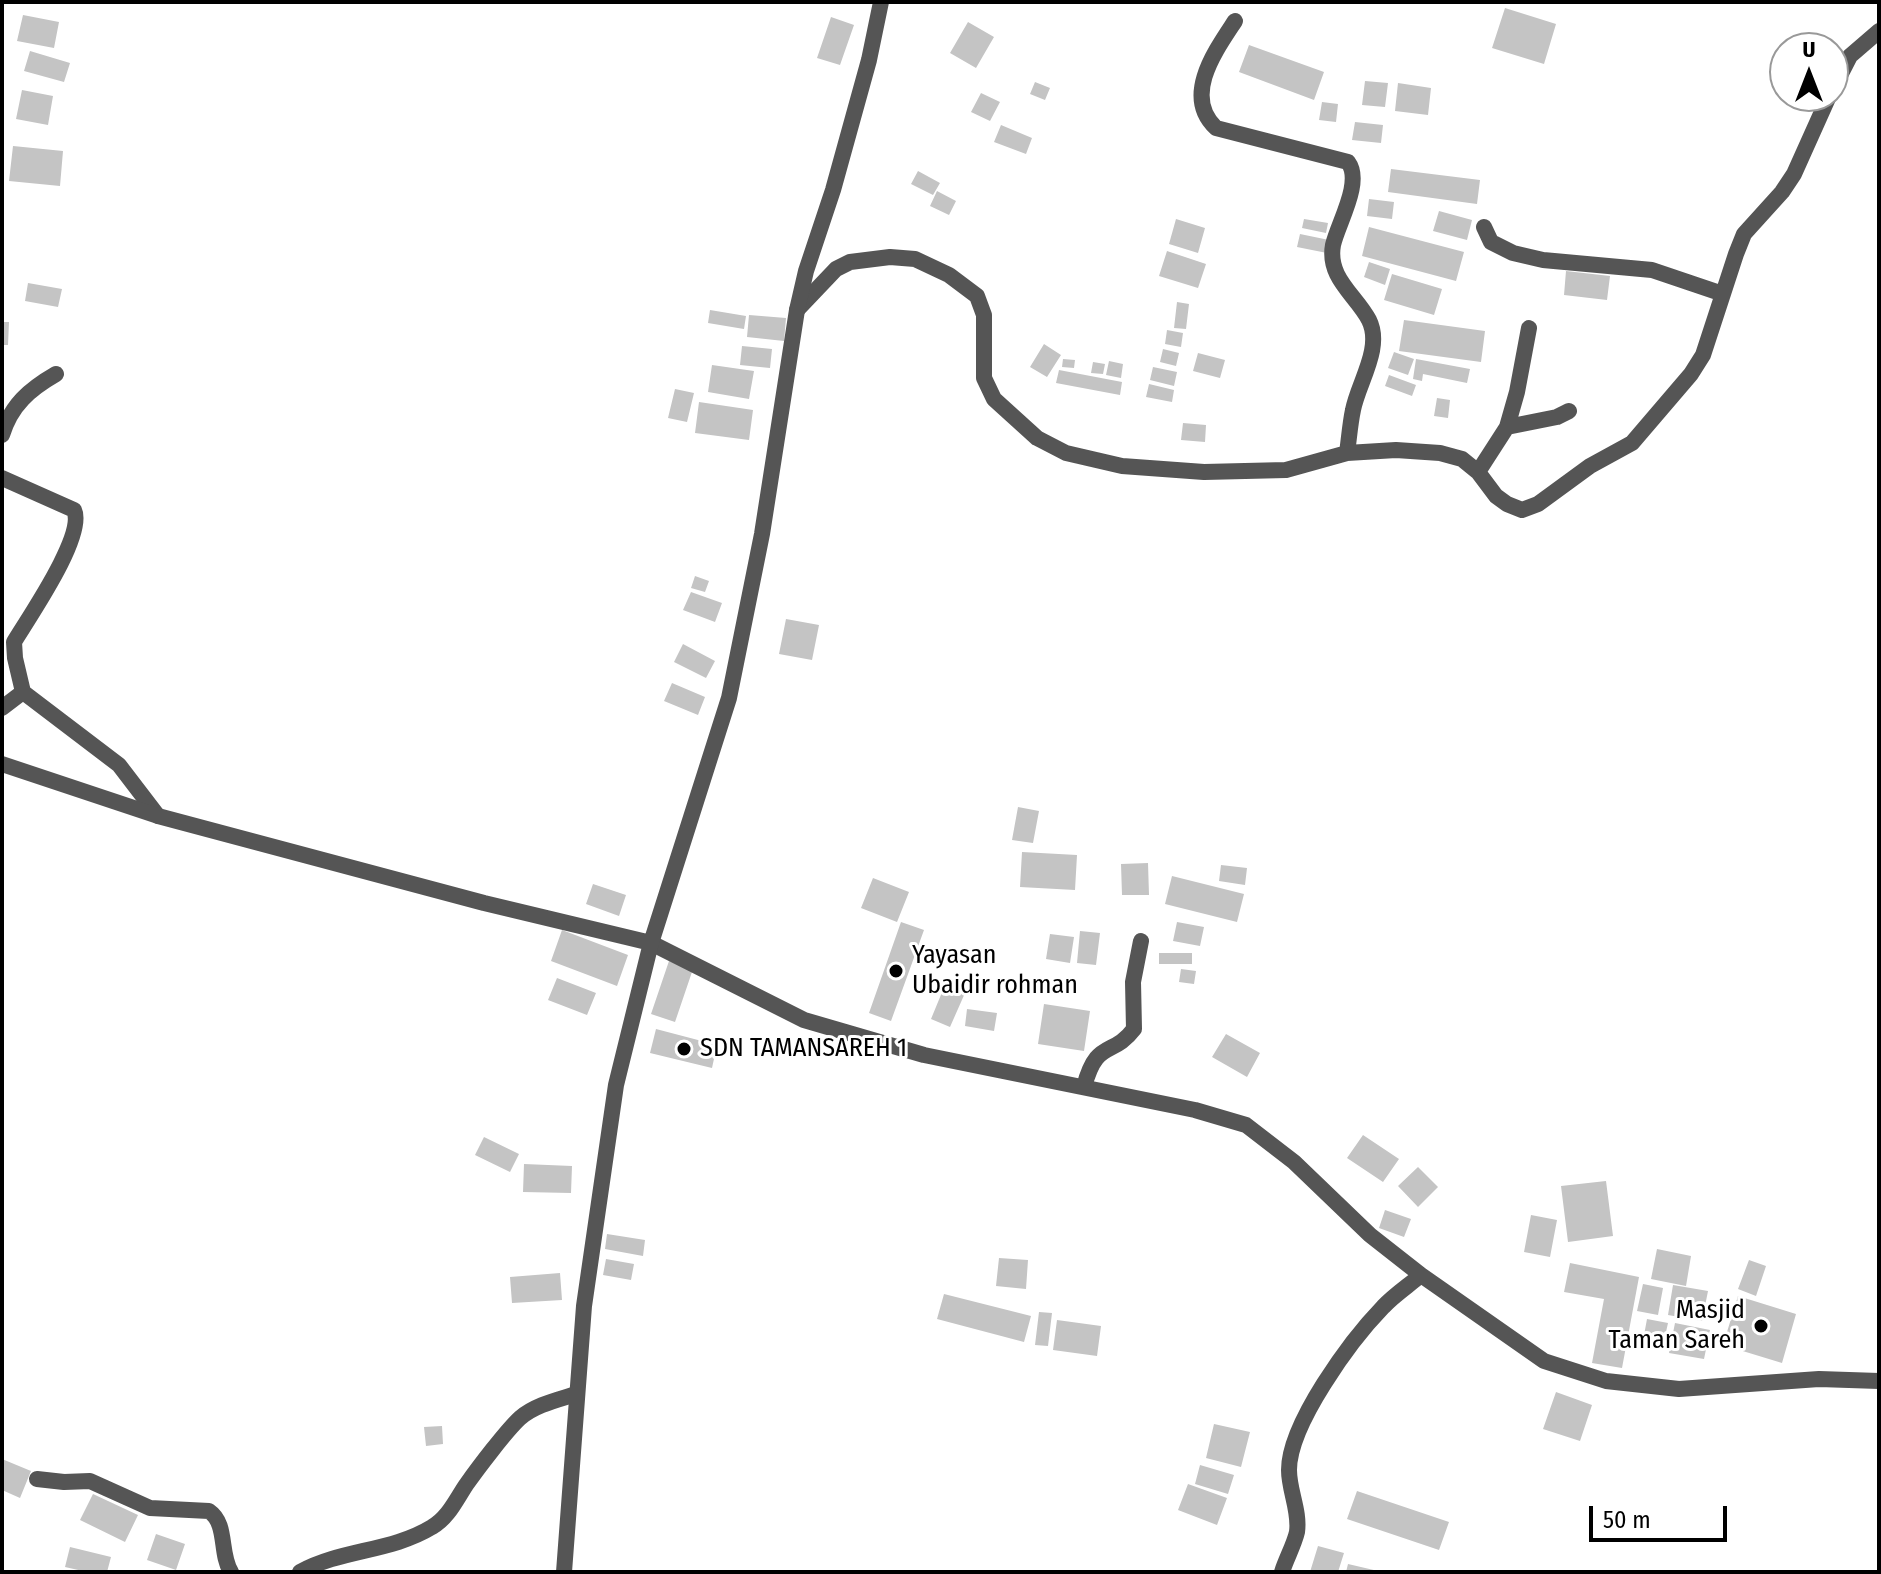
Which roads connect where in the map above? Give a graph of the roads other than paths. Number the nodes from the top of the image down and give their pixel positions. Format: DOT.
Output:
graph roads {
  1 [pos="881,2"];
  2 [pos="1235,21"];
  3 [pos="1879,31"];
  4 [pos="1849,58"];
  5 [pos="1822,112"];
  6 [pos="1484,227"];
  7 [pos="1723,294"];
  8 [pos="797,310"];
  9 [pos="1529,328"];
  10 [pos="56,374"];
  11 [pos="1569,411"];
  12 [pos="1507,427"];
  13 [pos="2,435"];
  14 [pos="1347,453"];
  15 [pos="1478,472"];
  16 [pos="2,478"];
  17 [pos="23,692"];
  18 [pos="2,708"];
  19 [pos="2,764"];
  20 [pos="158,816"];
  21 [pos="1141,941"];
  22 [pos="651,943"];
  23 [pos="1084,1087"];
  24 [pos="1421,1275"];
  25 [pos="1879,1381"];
  26 [pos="576,1394"];
  27 [pos="37,1479"];
  28 [pos="231,1572"];
  29 [pos="300,1572"];
  30 [pos="564,1572"];
  31 [pos="1282,1572"];
  1 -- 8 [label="street"];
  2 -- 14 [label="street"];
  3 -- 4 [label="street"];
  5 -- 7 [label="street"];
  6 -- 7 [label="street"];
  7 -- 15 [label="street"];
  8 -- 14 [label="street"];
  8 -- 22 [label="street"];
  9 -- 12 [label="street"];
  10 -- 13 [label="street"];
  11 -- 12 [label="street"];
  12 -- 15 [label="street"];
  14 -- 15 [label="street"];
  16 -- 17 [label="street"];
  17 -- 18 [label="street"];
  17 -- 20 [label="street"];
  19 -- 20 [label="street"];
  20 -- 22 [label="street"];
  21 -- 23 [label="street"];
  22 -- 23 [label="street"];
  22 -- 26 [label="street"];
  23 -- 24 [label="street"];
  24 -- 25 [label="street"];
  24 -- 31 [label="street"];
  26 -- 29 [label="street"];
  26 -- 30 [label="street"];
  27 -- 28 [label="street"];
}
